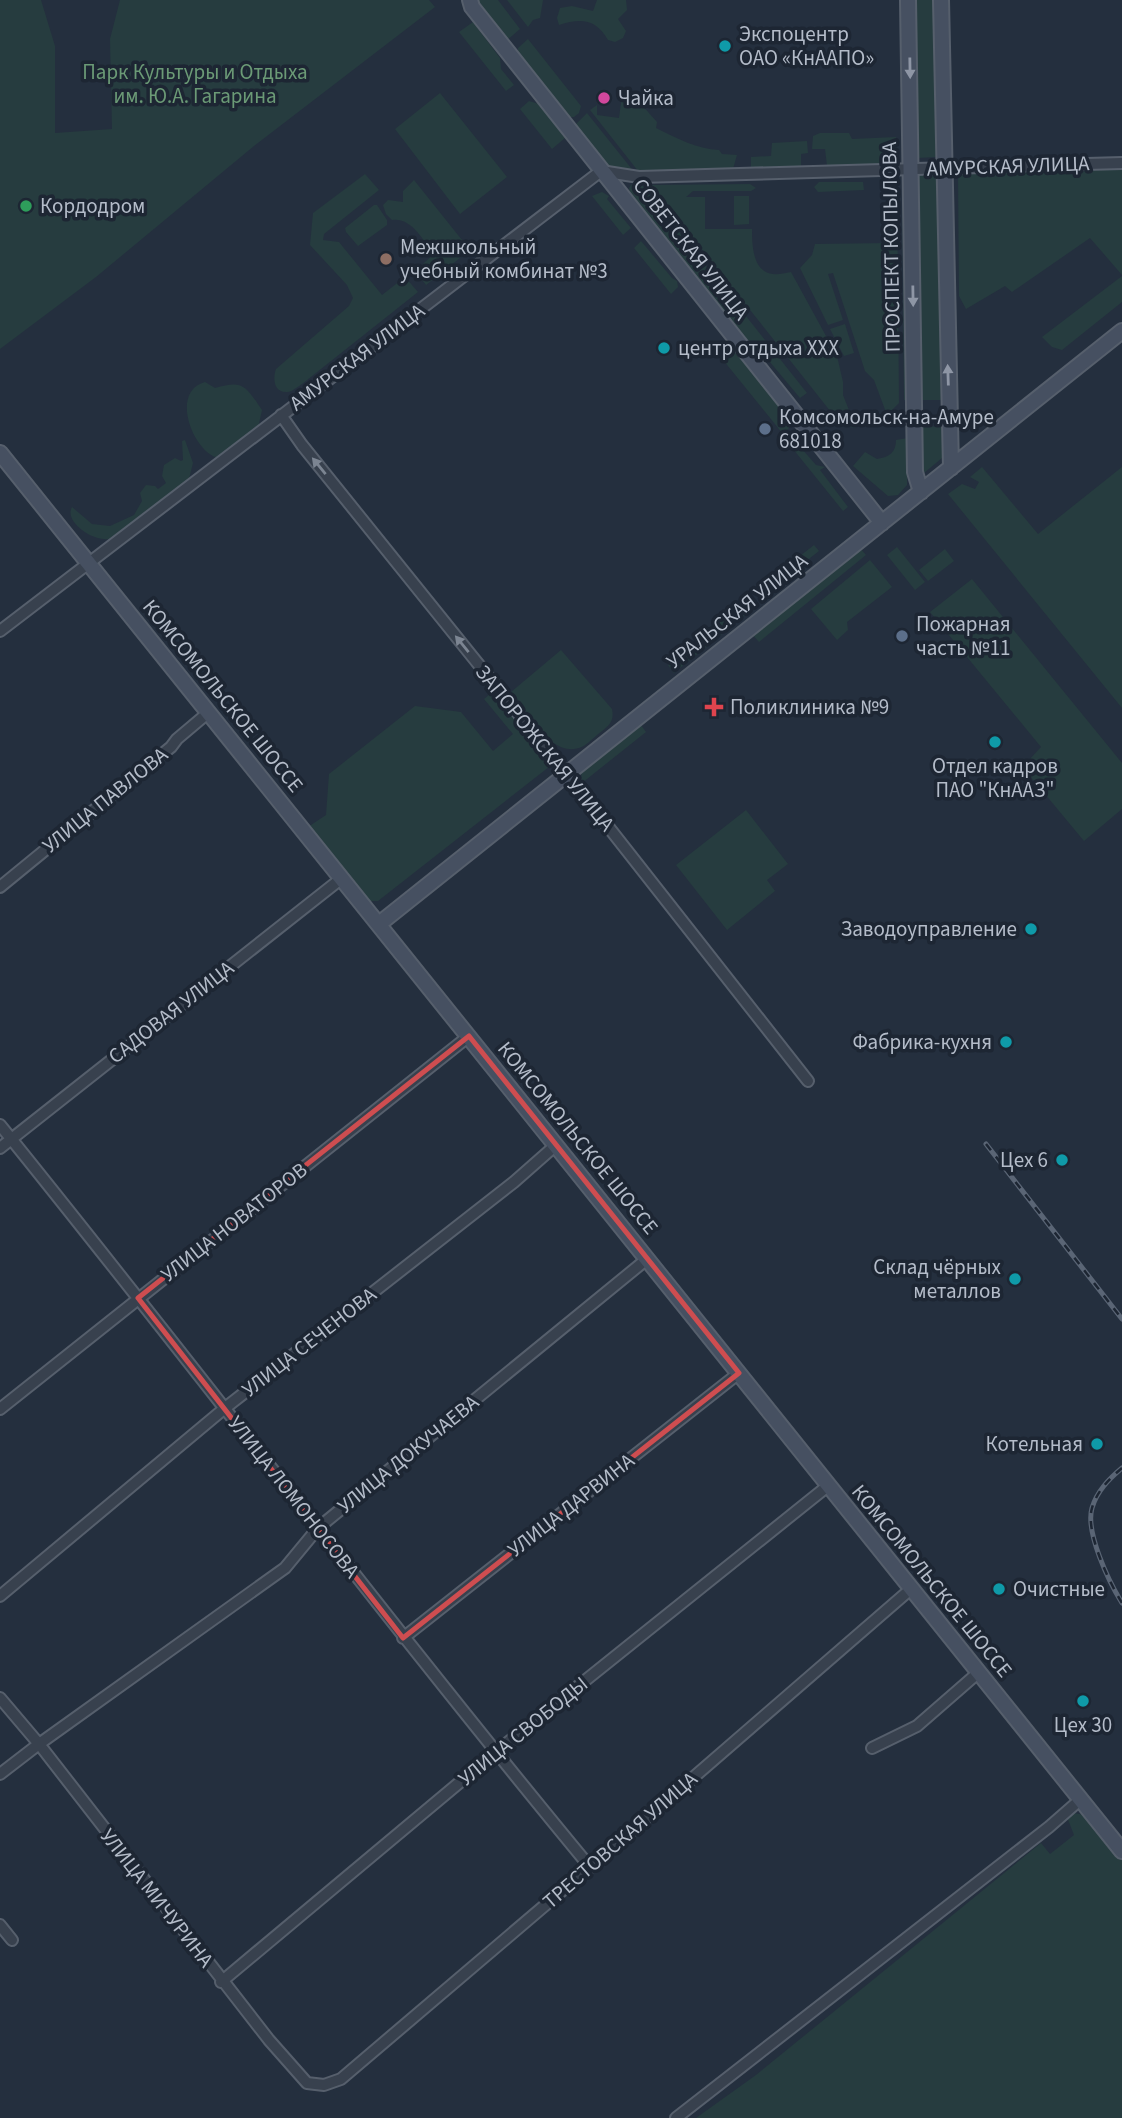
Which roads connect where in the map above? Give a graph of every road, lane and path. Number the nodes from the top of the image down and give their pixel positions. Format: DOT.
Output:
graph roads {
  1 [pos="470,0"];
  2 [pos="908,0"];
  3 [pos="941,0"];
  4 [pos="1122,163"];
  5 [pos="943,168"];
  6 [pos="911,169"];
  7 [pos="601,171"];
  8 [pos="1122,331"];
  9 [pos="281,415"];
  10 [pos="0,453"];
  11 [pos="951,468"];
  12 [pos="921,492"];
  13 [pos="882,523"];
  14 [pos="88,563"];
  15 [pos="0,631"];
  16 [pos="209,712"];
  17 [pos="566,773"];
  18 [pos="342,878"];
  19 [pos="0,887"];
  20 [pos="379,924"];
  21 [pos="469,1036"];
  22 [pos="808,1081"];
  23 [pos="0,1125"];
  24 [pos="11,1139"];
  25 [pos="556,1145"];
  26 [pos="0,1148"];
  27 [pos="647,1259"];
  28 [pos="138,1298"];
  29 [pos="739,1373"];
  30 [pos="225,1408"];
  31 [pos="0,1409"];
  32 [pos="829,1485"];
  33 [pos="318,1528"];
  34 [pos="912,1588"];
  35 [pos="0,1596"];
  36 [pos="403,1638"];
  37 [pos="979,1672"];
  38 [pos="0,1698"];
  39 [pos="39,1744"];
  40 [pos="872,1748"];
  41 [pos="496,1752"];
  42 [pos="0,1774"];
  43 [pos="1081,1799"];
  44 [pos="1122,1851"];
  45 [pos="590,1867"];
  46 [pos="0,1925"];
  47 [pos="12,1940"];
  48 [pos="222,1982"];
  49 [pos="324,2085"];
  50 [pos="676,2118"];
  1 -- 7 [label="street, СОВЕТСКАЯ УЛИЦА"];
  2 -- 6 [label="street, ПРОСПЕКТ КОПЫЛОВА, one-way"];
  3 -- 5 [label="street"];
  4 -- 5 [label="street, АМУРСКАЯ УЛИЦА"];
  5 -- 6 [label="street, АМУРСКАЯ УЛИЦА"];
  11 -- 5 [label="street, one-way"];
  6 -- 7 [label="street, АМУРСКАЯ УЛИЦА"];
  6 -- 12 [label="street, ПРОСПЕКТ КОПЫЛОВА, one-way"];
  7 -- 9 [label="street, АМУРСКАЯ УЛИЦА"];
  7 -- 13 [label="street, СОВЕТСКАЯ УЛИЦА"];
  8 -- 11 [label="street, УРАЛЬСКАЯ УЛИЦА"];
  9 -- 14 [label="street, АМУРСКАЯ УЛИЦА"];
  17 -- 9 [label="street, ЗАПОРОЖСКАЯ УЛИЦА, one-way"];
  10 -- 14 [label="street, КОМСОМОЛЬСКОЕ ШОССЕ"];
  11 -- 12 [label="street, УРАЛЬСКАЯ УЛИЦА"];
  12 -- 13 [label="street, УРАЛЬСКАЯ УЛИЦА"];
  13 -- 17 [label="street, УРАЛЬСКАЯ УЛИЦА"];
  14 -- 15 [label="street, АМУРСКАЯ УЛИЦА"];
  14 -- 16 [label="street, КОМСОМОЛЬСКОЕ ШОССЕ"];
  16 -- 18 [label="street, КОМСОМОЛЬСКОЕ ШОССЕ"];
  16 -- 19 [label="street, УЛИЦА ПАВЛОВА"];
  17 -- 20 [label="street, УРАЛЬСКАЯ УЛИЦА"];
  17 -- 22 [label="street, ЗАПОРОЖСКАЯ УЛИЦА"];
  18 -- 20 [label="street, КОМСОМОЛЬСКОЕ ШОССЕ"];
  18 -- 24 [label="street, САДОВАЯ УЛИЦА"];
  20 -- 21 [label="street, КОМСОМОЛЬСКОЕ ШОССЕ"];
  21 -- 25 [label="street, КОМСОМОЛЬСКОЕ ШОССЕ"];
  21 -- 28 [label="street, УЛИЦА НОВАТОРОВ"];
  23 -- 24 [label="street, УЛИЦА ЛОМОНОСОВА"];
  24 -- 26 [label="street, САДОВАЯ УЛИЦА"];
  24 -- 28 [label="street, УЛИЦА ЛОМОНОСОВА"];
  25 -- 27 [label="street, КОМСОМОЛЬСКОЕ ШОССЕ"];
  25 -- 30 [label="street, УЛИЦА СЕЧЕНОВА"];
  27 -- 29 [label="street, КОМСОМОЛЬСКОЕ ШОССЕ"];
  27 -- 33 [label="street, УЛИЦА ДОКУЧАЕВА"];
  28 -- 30 [label="street, УЛИЦА ЛОМОНОСОВА"];
  28 -- 31 [label="street, УЛИЦА НОВАТОРОВ"];
  29 -- 32 [label="street, КОМСОМОЛЬСКОЕ ШОССЕ"];
  29 -- 36 [label="street, УЛИЦА ДАРВИНА"];
  30 -- 33 [label="street, УЛИЦА ЛОМОНОСОВА"];
  30 -- 35 [label="street, УЛИЦА СЕЧЕНОВА"];
  32 -- 34 [label="street, КОМСОМОЛЬСКОЕ ШОССЕ"];
  32 -- 41 [label="street, УЛИЦА СВОБОДЫ"];
  33 -- 36 [label="street, УЛИЦА ЛОМОНОСОВА"];
  33 -- 39 [label="street, УЛИЦА ДОКУЧАЕВА"];
  34 -- 37 [label="street, КОМСОМОЛЬСКОЕ ШОССЕ"];
  34 -- 45 [label="street, ТРЕСТОВСКАЯ УЛИЦА"];
  36 -- 41 [label="street, УЛИЦА ЛОМОНОСОВА"];
  37 -- 40 [label="street"];
  37 -- 43 [label="street, КОМСОМОЛЬСКОЕ ШОССЕ"];
  38 -- 39 [label="street, УЛИЦА МИЧУРИНА"];
  39 -- 42 [label="street, УЛИЦА ДОКУЧАЕВА"];
  39 -- 48 [label="street, УЛИЦА МИЧУРИНА"];
  41 -- 45 [label="street, УЛИЦА ЛОМОНОСОВА"];
  41 -- 48 [label="street, УЛИЦА СВОБОДЫ"];
  43 -- 44 [label="street, КОМСОМОЛЬСКОЕ ШОССЕ"];
  43 -- 50 [label="street"];
  45 -- 49 [label="street, ТРЕСТОВСКАЯ УЛИЦА"];
  46 -- 47 [label="street"];
  48 -- 49 [label="street, УЛИЦА МИЧУРИНА"];
}
